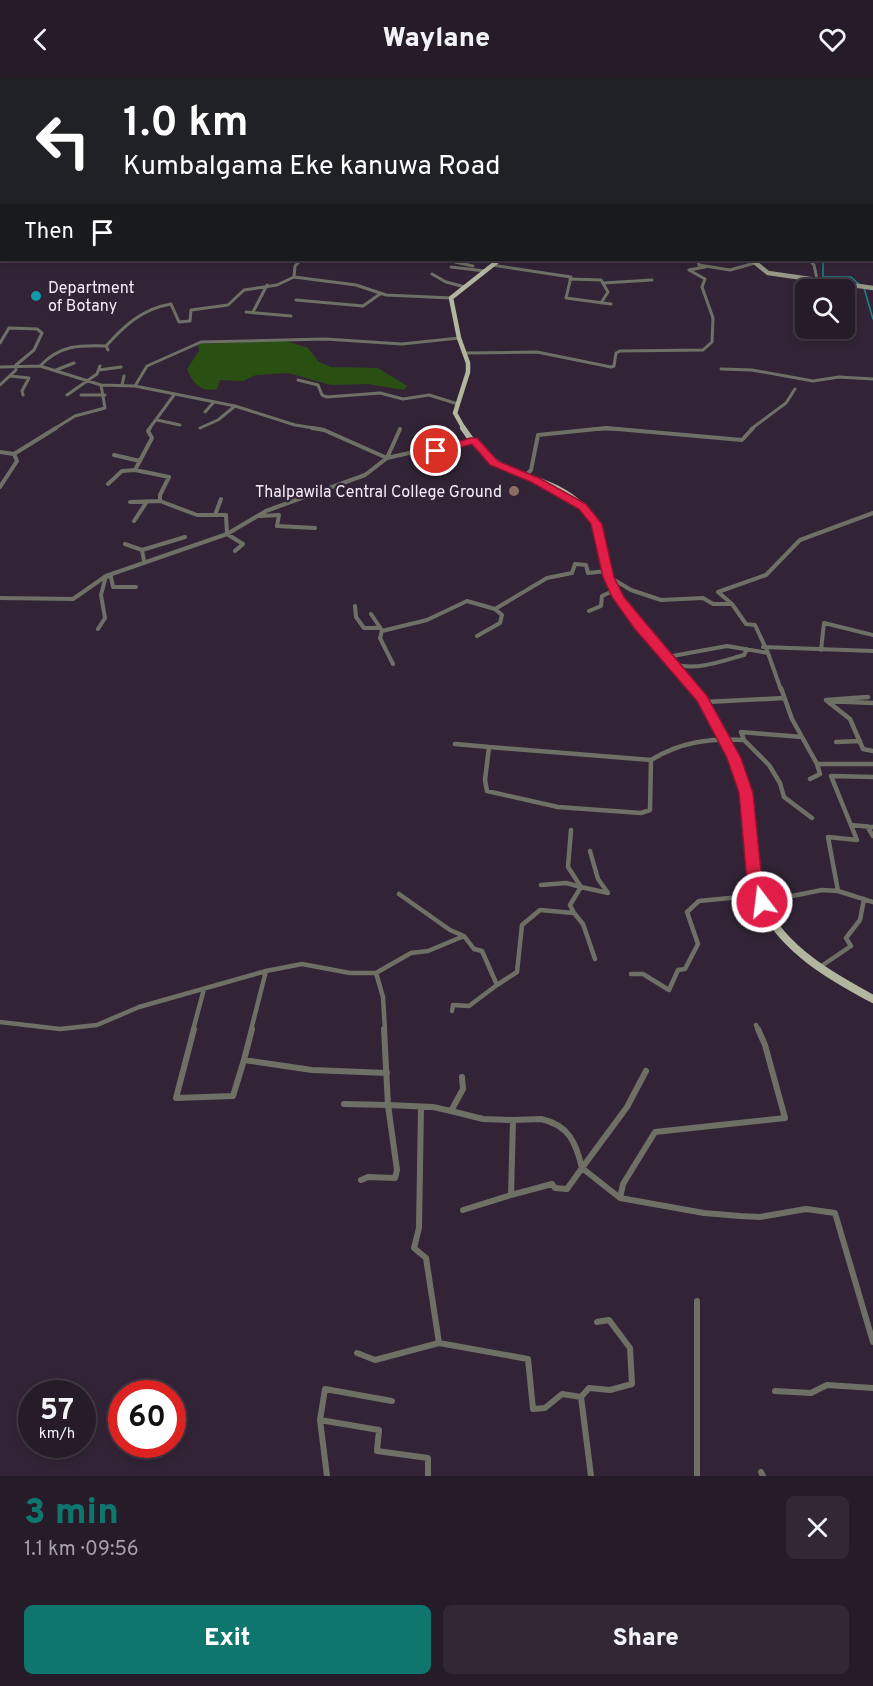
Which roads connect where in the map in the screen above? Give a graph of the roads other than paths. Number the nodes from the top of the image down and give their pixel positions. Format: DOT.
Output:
graph roads {
  1 [pos="268,78"];
  2 [pos="275,78"];
  3 [pos="300,261"];
  4 [pos="498,261"];
  5 [pos="697,261"];
  6 [pos="754,261"];
  7 [pos="810,261"];
  8 [pos="455,262"];
  9 [pos="492,265"];
  10 [pos="451,267"];
  11 [pos="705,267"];
  12 [pos="482,269"];
  13 [pos="432,274"];
  14 [pos="294,277"];
  15 [pos="570,279"];
  16 [pos="817,279"];
  17 [pos="652,280"];
  18 [pos="603,283"];
  19 [pos="267,285"];
  20 [pos="855,285"];
  21 [pos="465,287"];
  22 [pos="873,288"];
  23 [pos="380,294"];
  24 [pos="451,298"];
  25 [pos="296,300"];
  26 [pos="601,303"];
  27 [pos="611,304"];
  28 [pos="363,306"];
  29 [pos="246,312"];
  30 [pos="253,312"];
  31 [pos="367,314"];
  32 [pos="291,316"];
  33 [pos="459,338"];
  34 [pos="0,343"];
  35 [pos="466,353"];
  36 [pos="74,363"];
  37 [pos="16,365"];
  38 [pos="40,366"];
  39 [pos="0,367"];
  40 [pos="121,367"];
  41 [pos="721,369"];
  42 [pos="56,370"];
  43 [pos="10,376"];
  44 [pos="124,376"];
  45 [pos="873,379"];
  46 [pos="298,380"];
  47 [pos="88,382"];
  48 [pos="0,385"];
  49 [pos="101,385"];
  50 [pos="122,386"];
  51 [pos="135,386"];
  52 [pos="795,390"];
  53 [pos="23,395"];
  54 [pos="67,395"];
  55 [pos="81,395"];
  56 [pos="105,395"];
  57 [pos="174,395"];
  58 [pos="214,402"];
  59 [pos="458,404"];
  60 [pos="234,406"];
  61 [pos="205,411"];
  62 [pos="157,420"];
  63 [pos="180,425"];
  64 [pos="200,428"];
  65 [pos="400,429"];
  66 [pos="474,440"];
  67 [pos="0,452"];
  68 [pos="14,454"];
  69 [pos="114,455"];
  70 [pos="387,458"];
  71 [pos="140,461"];
  72 [pos="135,470"];
  73 [pos="526,475"];
  74 [pos="108,484"];
  75 [pos="0,487"];
  76 [pos="221,499"];
  77 [pos="160,501"];
  78 [pos="130,502"];
  79 [pos="146,503"];
  80 [pos="873,513"];
  81 [pos="215,515"];
  82 [pos="257,516"];
  83 [pos="134,521"];
  84 [pos="315,528"];
  85 [pos="227,534"];
  86 [pos="185,537"];
  87 [pos="125,544"];
  88 [pos="142,550"];
  89 [pos="235,551"];
  90 [pos="144,561"];
  91 [pos="608,574"];
  92 [pos="106,576"];
  93 [pos="136,587"];
  94 [pos="615,590"];
  95 [pos="0,598"];
  96 [pos="732,604"];
  97 [pos="355,606"];
  98 [pos="495,609"];
  99 [pos="589,611"];
  100 [pos="371,614"];
  101 [pos="98,629"];
  102 [pos="381,630"];
  103 [pos="873,635"];
  104 [pos="477,636"];
  105 [pos="763,647"];
  106 [pos="747,649"];
  107 [pos="821,650"];
  108 [pos="873,651"];
  109 [pos="768,653"];
  110 [pos="669,660"];
  111 [pos="393,664"];
  112 [pos="868,697"];
  113 [pos="784,698"];
  114 [pos="827,701"];
  115 [pos="704,702"];
  116 [pos="873,703"];
  117 [pos="802,737"];
  118 [pos="723,738"];
  119 [pos="744,740"];
  120 [pos="860,741"];
  121 [pos="836,742"];
  122 [pos="455,744"];
  123 [pos="489,747"];
  124 [pos="873,750"];
  125 [pos="651,760"];
  126 [pos="817,764"];
  127 [pos="873,764"];
  128 [pos="873,777"];
  129 [pos="810,779"];
  130 [pos="812,818"];
  131 [pos="851,825"];
  132 [pos="870,827"];
  133 [pos="571,830"];
  134 [pos="873,836"];
  135 [pos="590,851"];
  136 [pos="541,885"];
  137 [pos="581,887"];
  138 [pos="838,891"];
  139 [pos="399,894"];
  140 [pos="761,899"];
  141 [pos="864,899"];
  142 [pos="873,902"];
  143 [pos="574,913"];
  144 [pos="465,936"];
  145 [pos="595,958"];
  146 [pos="820,967"];
  147 [pos="266,971"];
  148 [pos="376,973"];
  149 [pos="631,974"];
  150 [pos="497,985"];
  151 [pos="204,989"];
  152 [pos="873,999"];
  153 [pos="452,1011"];
  154 [pos="0,1022"];
  155 [pos="756,1024"];
  156 [pos="244,1060"];
  157 [pos="646,1071"];
  158 [pos="387,1073"];
  159 [pos="462,1077"];
  160 [pos="344,1104"];
  161 [pos="388,1105"];
  162 [pos="421,1107"];
  163 [pos="451,1111"];
  164 [pos="513,1120"];
  165 [pos="582,1168"];
  166 [pos="361,1180"];
  167 [pos="511,1195"];
  168 [pos="620,1198"];
  169 [pos="463,1209"];
  170 [pos="697,1301"];
  171 [pos="597,1322"];
  172 [pos="873,1342"];
  173 [pos="439,1343"];
  174 [pos="357,1353"];
  175 [pos="873,1388"];
  176 [pos="775,1391"];
  177 [pos="580,1397"];
  178 [pos="392,1401"];
  179 [pos="320,1420"];
  180 [pos="327,1476"];
  181 [pos="428,1476"];
  182 [pos="591,1476"];
  183 [pos="697,1476"];
  1 -- 2 [label="street"];
  3 -- 14 [label="street"];
  4 -- 9 [label="main road"];
  5 -- 11 [label="street"];
  6 -- 11 [label="street"];
  6 -- 16 [label="main road"];
  7 -- 16 [label="street"];
  8 -- 12 [label="street"];
  9 -- 12 [label="main road"];
  9 -- 15 [label="street"];
  10 -- 12 [label="street"];
  11 -- 35 [label="street"];
  12 -- 21 [label="main road"];
  13 -- 21 [label="street"];
  14 -- 19 [label="street"];
  14 -- 23 [label="street"];
  15 -- 18 [label="street"];
  15 -- 26 [label="street"];
  17 -- 18 [label="street"];
  18 -- 26 [label="street"];
  19 -- 30 [label="street"];
  19 -- 38 [label="street"];
  20 -- 22 [label="main road"];
  21 -- 24 [label="main road"];
  23 -- 24 [label="street"];
  23 -- 28 [label="street"];
  24 -- 33 [label="main road"];
  25 -- 28 [label="street"];
  26 -- 27 [label="street"];
  28 -- 31 [label="street"];
  29 -- 30 [label="street"];
  30 -- 32 [label="street"];
  33 -- 35 [label="main road"];
  33 -- 51 [label="street"];
  34 -- 37 [label="street"];
  35 -- 59 [label="main road"];
  36 -- 42 [label="street"];
  37 -- 38 [label="street"];
  37 -- 39 [label="street"];
  37 -- 43 [label="street"];
  38 -- 42 [label="street"];
  40 -- 47 [label="street"];
  41 -- 45 [label="street"];
  42 -- 47 [label="street"];
  43 -- 48 [label="street"];
  43 -- 53 [label="street"];
  44 -- 50 [label="street"];
  46 -- 59 [label="street"];
  47 -- 49 [label="street"];
  47 -- 54 [label="street"];
  49 -- 50 [label="street"];
  49 -- 56 [label="street"];
  50 -- 51 [label="street"];
  51 -- 57 [label="street"];
  52 -- 73 [label="street"];
  55 -- 56 [label="street"];
  56 -- 68 [label="street"];
  57 -- 58 [label="street"];
  57 -- 62 [label="street"];
  58 -- 60 [label="street"];
  58 -- 61 [label="street"];
  59 -- 66 [label="main road"];
  60 -- 64 [label="street"];
  60 -- 70 [label="street"];
  62 -- 63 [label="street"];
  62 -- 71 [label="street"];
  65 -- 70 [label="street"];
  66 -- 70 [label="street"];
  66 -- 73 [label="main road"];
  67 -- 68 [label="street"];
  68 -- 75 [label="street"];
  69 -- 71 [label="street"];
  70 -- 82 [label="street"];
  71 -- 72 [label="street"];
  72 -- 74 [label="street"];
  72 -- 77 [label="street"];
  73 -- 91 [label="main road"];
  76 -- 81 [label="street"];
  77 -- 79 [label="street"];
  77 -- 81 [label="street"];
  78 -- 79 [label="street"];
  79 -- 83 [label="street"];
  80 -- 96 [label="street"];
  81 -- 85 [label="street"];
  82 -- 84 [label="street"];
  82 -- 85 [label="street"];
  85 -- 89 [label="street"];
  85 -- 90 [label="street"];
  86 -- 88 [label="street"];
  87 -- 88 [label="street"];
  88 -- 90 [label="street"];
  90 -- 92 [label="street"];
  91 -- 94 [label="main road"];
  91 -- 96 [label="street"];
  91 -- 98 [label="street"];
  92 -- 93 [label="street"];
  92 -- 95 [label="street"];
  92 -- 101 [label="street"];
  94 -- 99 [label="street"];
  94 -- 110 [label="main road"];
  96 -- 105 [label="street"];
  97 -- 102 [label="street"];
  98 -- 102 [label="street"];
  98 -- 104 [label="street"];
  100 -- 102 [label="street"];
  102 -- 111 [label="street"];
  103 -- 107 [label="street"];
  105 -- 107 [label="street"];
  105 -- 109 [label="street"];
  106 -- 109 [label="street"];
  106 -- 110 [label="street"];
  106 -- 110 [label="street"];
  107 -- 108 [label="street"];
  109 -- 113 [label="street"];
  110 -- 115 [label="main road"];
  112 -- 114 [label="street"];
  113 -- 115 [label="street"];
  113 -- 117 [label="street"];
  114 -- 116 [label="street"];
  114 -- 120 [label="street"];
  115 -- 118 [label="main road"];
  117 -- 119 [label="street"];
  117 -- 126 [label="street"];
  118 -- 119 [label="street"];
  118 -- 125 [label="street"];
  118 -- 140 [label="main road"];
  119 -- 130 [label="street"];
  120 -- 121 [label="street"];
  120 -- 124 [label="street"];
  122 -- 123 [label="street"];
  123 -- 125 [label="street"];
  123 -- 125 [label="street"];
  126 -- 127 [label="street"];
  126 -- 129 [label="street"];
  128 -- 131 [label="street"];
  131 -- 132 [label="street"];
  131 -- 138 [label="street"];
  132 -- 134 [label="street"];
  133 -- 137 [label="street"];
  135 -- 137 [label="street"];
  136 -- 137 [label="street"];
  137 -- 143 [label="street"];
  138 -- 140 [label="street"];
  138 -- 141 [label="street"];
  139 -- 144 [label="street"];
  140 -- 146 [label="main road"];
  140 -- 149 [label="street"];
  141 -- 142 [label="street"];
  141 -- 146 [label="street"];
  143 -- 145 [label="street"];
  143 -- 150 [label="street"];
  144 -- 148 [label="street"];
  144 -- 150 [label="street"];
  146 -- 152 [label="main road"];
  147 -- 148 [label="street"];
  147 -- 151 [label="street"];
  147 -- 156 [label="street"];
  148 -- 158 [label="street"];
  150 -- 153 [label="street"];
  151 -- 154 [label="street"];
  151 -- 156 [label="street"];
  155 -- 168 [label="street"];
  156 -- 158 [label="street"];
  157 -- 165 [label="street"];
  158 -- 161 [label="street"];
  159 -- 163 [label="street"];
  160 -- 161 [label="street"];
  161 -- 162 [label="street"];
  161 -- 166 [label="street"];
  162 -- 163 [label="street"];
  162 -- 173 [label="street"];
  163 -- 164 [label="street"];
  164 -- 165 [label="street"];
  164 -- 167 [label="street"];
  165 -- 167 [label="street"];
  165 -- 168 [label="street"];
  167 -- 169 [label="street"];
  168 -- 172 [label="street"];
  170 -- 183 [label="street"];
  171 -- 177 [label="street"];
  173 -- 174 [label="street"];
  173 -- 177 [label="street"];
  175 -- 176 [label="street"];
  177 -- 182 [label="street"];
  178 -- 179 [label="street"];
  179 -- 180 [label="street"];
  179 -- 181 [label="street"];
}
